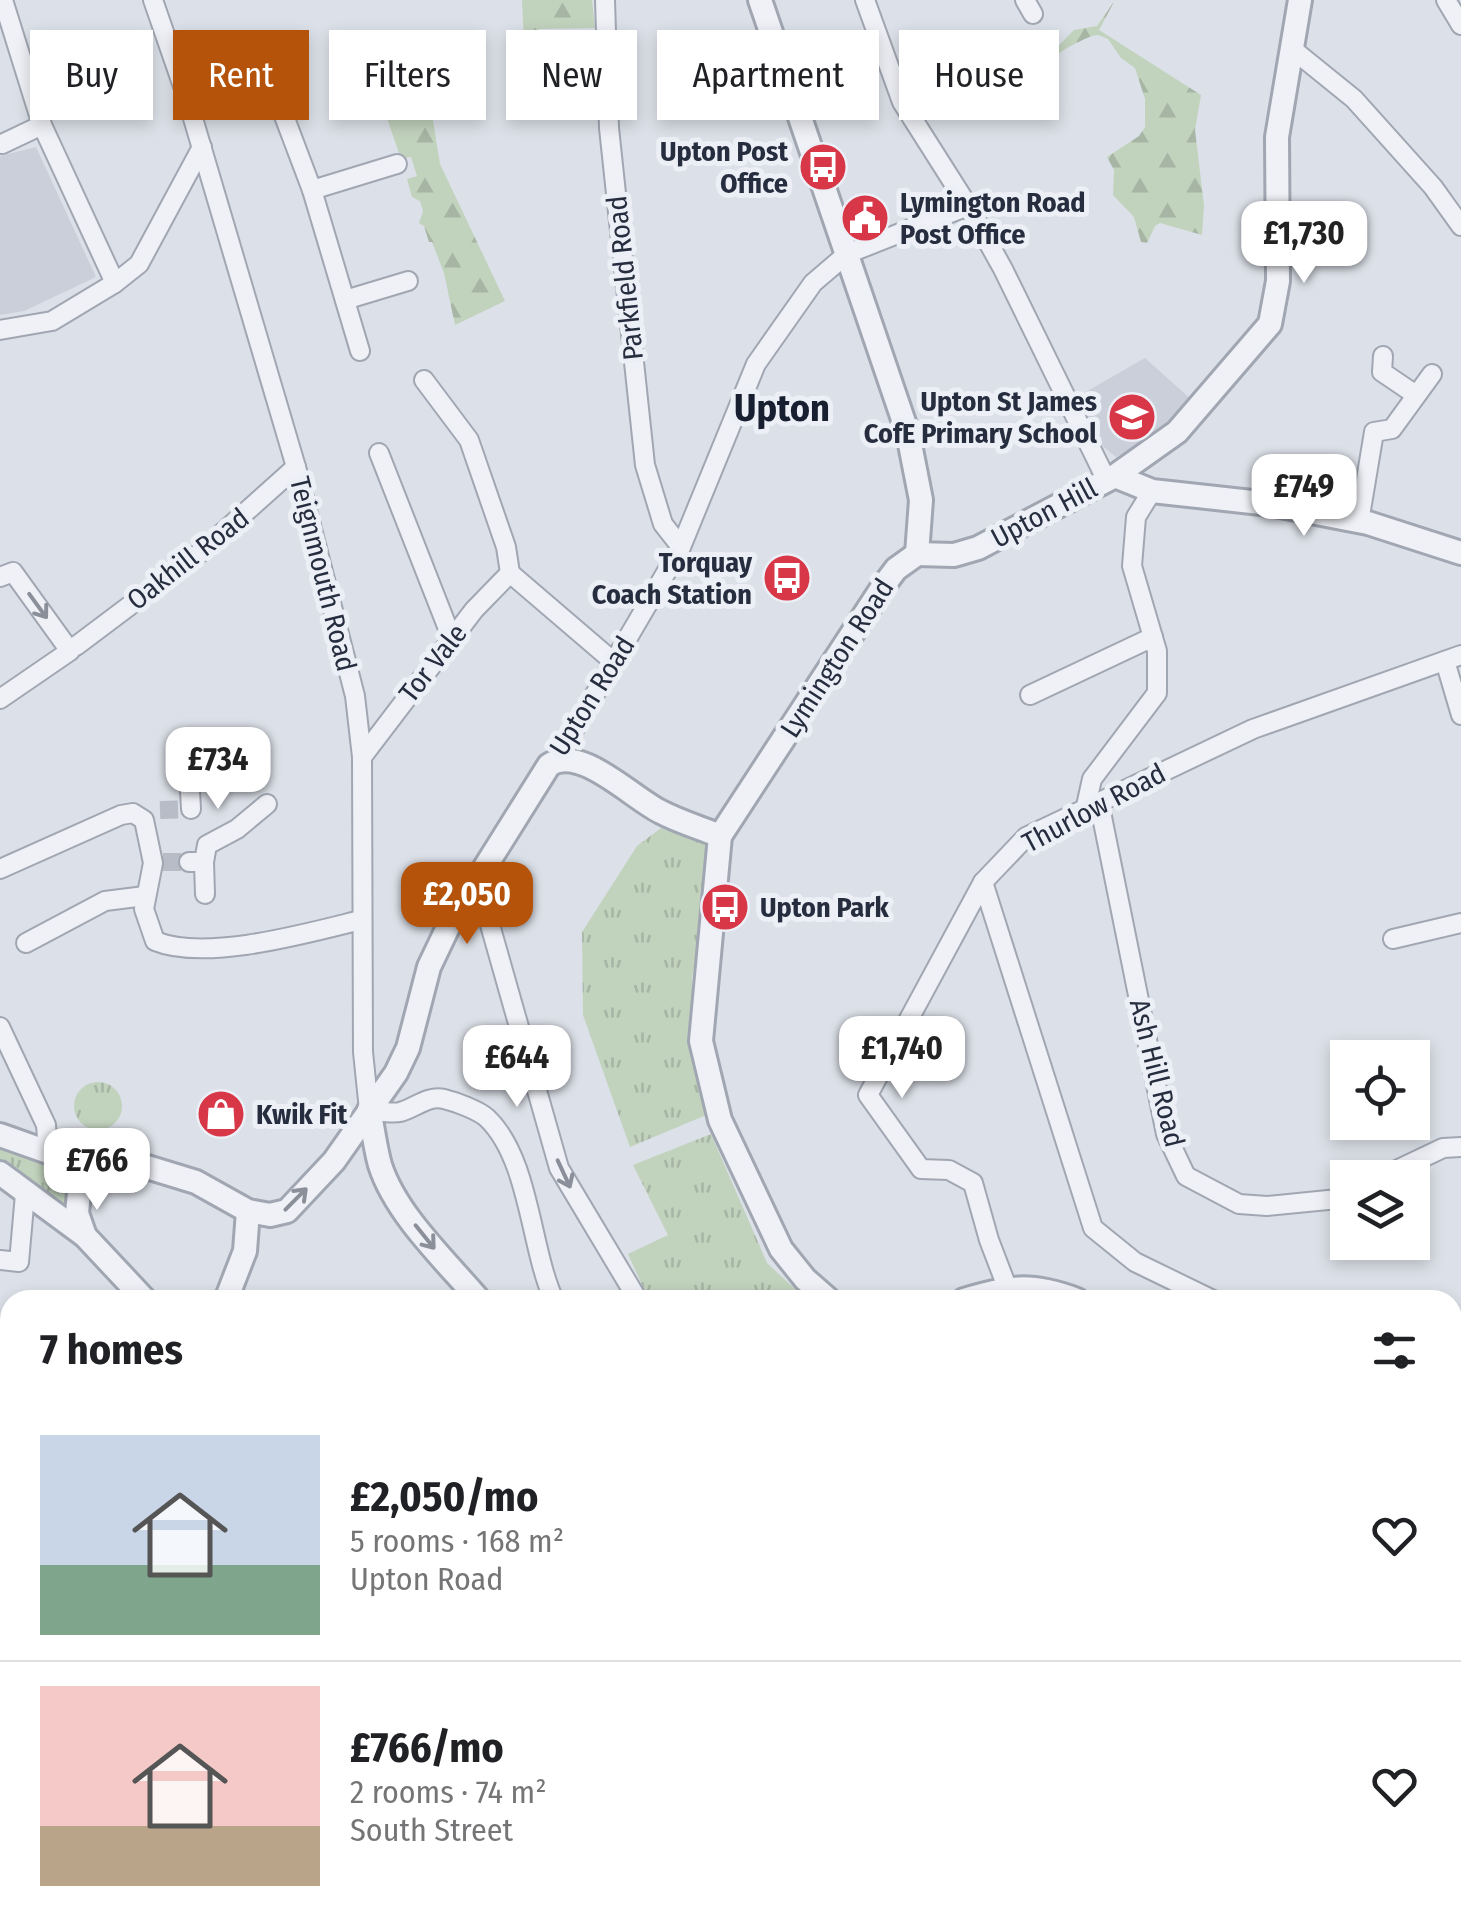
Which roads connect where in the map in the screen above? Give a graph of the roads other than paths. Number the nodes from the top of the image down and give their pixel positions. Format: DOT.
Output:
graph roads {
  1 [pos="3,0"];
  2 [pos="153,0"];
  3 [pos="605,0"];
  4 [pos="760,0"];
  5 [pos="865,0"];
  6 [pos="1300,0"];
  7 [pos="1446,0"];
  8 [pos="1461,25"];
  9 [pos="1291,48"];
  10 [pos="173,59"];
  11 [pos="193,120"];
  12 [pos="286,120"];
  13 [pos="42,124"];
  14 [pos="2,144"];
  15 [pos="202,148"];
  16 [pos="397,164"];
  17 [pos="312,190"];
  18 [pos="968,206"];
  19 [pos="1461,226"];
  20 [pos="847,254"];
  21 [pos="408,281"];
  22 [pos="114,283"];
  23 [pos="344,300"];
  24 [pos="0,330"];
  25 [pos="360,352"];
  26 [pos="1384,356"];
  27 [pos="1432,374"];
  28 [pos="424,380"];
  29 [pos="1416,395"];
  30 [pos="379,452"];
  31 [pos="296,467"];
  32 [pos="1111,478"];
  33 [pos="1152,491"];
  34 [pos="1359,522"];
  35 [pos="681,547"];
  36 [pos="1460,548"];
  37 [pos="917,554"];
  38 [pos="510,573"];
  39 [pos="0,577"];
  40 [pos="1153,637"];
  41 [pos="452,639"];
  42 [pos="73,649"];
  43 [pos="1453,658"];
  44 [pos="615,663"];
  45 [pos="1030,695"];
  46 [pos="0,700"];
  47 [pos="1461,716"];
  48 [pos="362,757"];
  49 [pos="200,758"];
  50 [pos="557,759"];
  51 [pos="267,804"];
  52 [pos="1092,804"];
  53 [pos="191,809"];
  54 [pos="720,836"];
  55 [pos="0,869"];
  56 [pos="477,880"];
  57 [pos="983,882"];
  58 [pos="205,894"];
  59 [pos="145,896"];
  60 [pos="361,920"];
  61 [pos="1461,923"];
  62 [pos="1393,939"];
  63 [pos="26,943"];
  64 [pos="0,1027"];
  65 [pos="369,1110"];
  66 [pos="0,1134"];
  67 [pos="1461,1147"];
  68 [pos="48,1152"];
  69 [pos="1418,1160"];
  70 [pos="334,1161"];
  71 [pos="120,1162"];
  72 [pos="381,1167"];
  73 [pos="0,1173"];
  74 [pos="24,1194"];
  75 [pos="1330,1200"];
  76 [pos="248,1211"];
  77 [pos="85,1236"];
  78 [pos="0,1260"];
  79 [pos="1007,1287"];
  80 [pos="136,1290"];
  81 [pos="230,1290"];
  82 [pos="469,1290"];
  83 [pos="550,1290"];
  84 [pos="632,1290"];
  85 [pos="818,1290"];
  86 [pos="997,1290"];
  87 [pos="1042,1290"];
  88 [pos="1192,1290"];
  1 -- 13 [label="street"];
  2 -- 10 [label="street, Teignmouth Road"];
  3 -- 35 [label="street, Parkfield Road"];
  4 -- 20 [label="street, Lymington Road"];
  5 -- 18 [label="street"];
  6 -- 9 [label="street"];
  7 -- 8 [label="street"];
  9 -- 19 [label="street"];
  9 -- 32 [label="street"];
  11 -- 15 [label="street, Teignmouth Road"];
  12 -- 17 [label="street"];
  13 -- 14 [label="street"];
  13 -- 22 [label="street"];
  15 -- 22 [label="street"];
  15 -- 31 [label="street, Teignmouth Road"];
  16 -- 17 [label="street"];
  17 -- 23 [label="street"];
  18 -- 20 [label="street, Upton Road"];
  18 -- 32 [label="street"];
  20 -- 35 [label="street, Upton Road"];
  20 -- 37 [label="street, Lymington Road"];
  21 -- 23 [label="street"];
  22 -- 24 [label="street"];
  23 -- 25 [label="street"];
  26 -- 29 [label="street"];
  27 -- 29 [label="street"];
  28 -- 38 [label="street"];
  29 -- 34 [label="street"];
  30 -- 41 [label="street"];
  31 -- 42 [label="street, Oakhill Road"];
  31 -- 48 [label="street, Teignmouth Road"];
  32 -- 33 [label="street, Upton Hill"];
  32 -- 37 [label="street, Upton Hill"];
  33 -- 34 [label="street, Upton Hill"];
  33 -- 40 [label="street"];
  34 -- 36 [label="street, Upton Hill"];
  35 -- 44 [label="street, Upton Road"];
  37 -- 54 [label="street, Lymington Road"];
  38 -- 41 [label="street, Tor Vale"];
  38 -- 44 [label="street"];
  39 -- 42 [label="street, one-way"];
  40 -- 45 [label="street"];
  40 -- 52 [label="street"];
  41 -- 48 [label="street, Tor Vale"];
  42 -- 46 [label="street, Oakhill Road"];
  43 -- 47 [label="street"];
  43 -- 52 [label="street, Thurlow Road"];
  44 -- 50 [label="street, Upton Road"];
  48 -- 60 [label="street, Teignmouth Road"];
  49 -- 53 [label="street"];
  50 -- 54 [label="street"];
  50 -- 56 [label="street, Upton Road"];
  51 -- 58 [label="street"];
  52 -- 57 [label="street, Thurlow Road"];
  52 -- 75 [label="street, Ash Hill Road"];
  54 -- 85 [label="street, Lymington Road"];
  55 -- 59 [label="street"];
  56 -- 65 [label="street, Upton Road"];
  56 -- 84 [label="street, one-way"];
  57 -- 79 [label="street, Thurlow Road"];
  57 -- 88 [label="street"];
  59 -- 60 [label="street"];
  59 -- 63 [label="street"];
  60 -- 65 [label="street, Teignmouth Road"];
  61 -- 62 [label="street"];
  64 -- 68 [label="street"];
  65 -- 70 [label="street, Upton Road"];
  65 -- 72 [label="street, Teignmouth Road"];
  65 -- 83 [label="street"];
  66 -- 68 [label="street"];
  67 -- 69 [label="street"];
  68 -- 71 [label="street"];
  70 -- 72 [label="street"];
  76 -- 70 [label="street, Upton Road, one-way"];
  71 -- 76 [label="street"];
  71 -- 77 [label="street"];
  72 -- 82 [label="street, Teignmouth Road, one-way"];
  73 -- 74 [label="street"];
  74 -- 77 [label="street"];
  74 -- 78 [label="street"];
  76 -- 81 [label="street"];
  77 -- 80 [label="street"];
  79 -- 86 [label="street"];
  79 -- 87 [label="street"];
}
